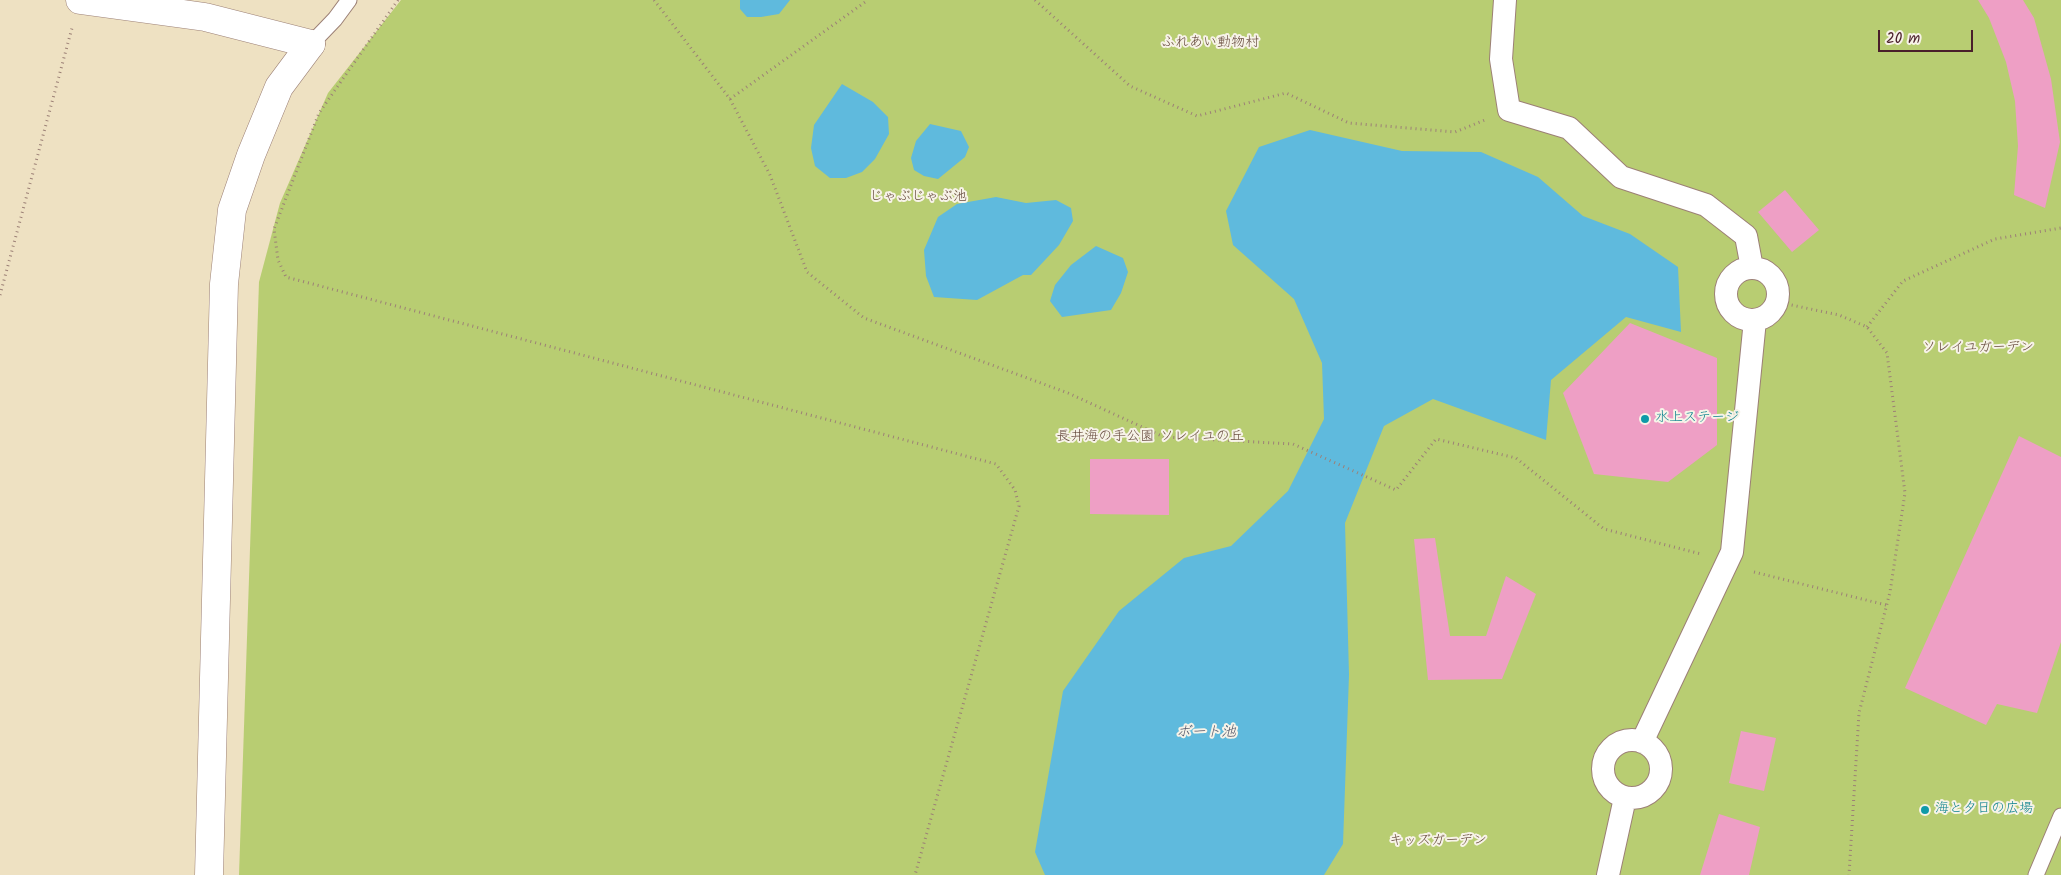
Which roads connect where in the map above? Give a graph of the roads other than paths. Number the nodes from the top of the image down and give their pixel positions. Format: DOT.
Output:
graph roads {
  1 [pos="350,0"];
  2 [pos="1504,0"];
  3 [pos="77,10"];
  4 [pos="311,44"];
  5 [pos="1752,268"];
  6 [pos="1755,320"];
  7 [pos="1642,742"];
  8 [pos="1625,798"];
  9 [pos="2061,816"];
  10 [pos="208,875"];
  11 [pos="1608,875"];
  12 [pos="2036,875"];
  1 -- 4 [label="lane"];
  2 -- 5 [label="street"];
  3 -- 4 [label="street"];
  4 -- 10 [label="street"];
  5 -- 6 [label="street"];
  5 -- 6 [label="street"];
  6 -- 7 [label="street"];
  7 -- 8 [label="street"];
  7 -- 8 [label="street"];
  8 -- 11 [label="street"];
  9 -- 12 [label="lane"];
}
